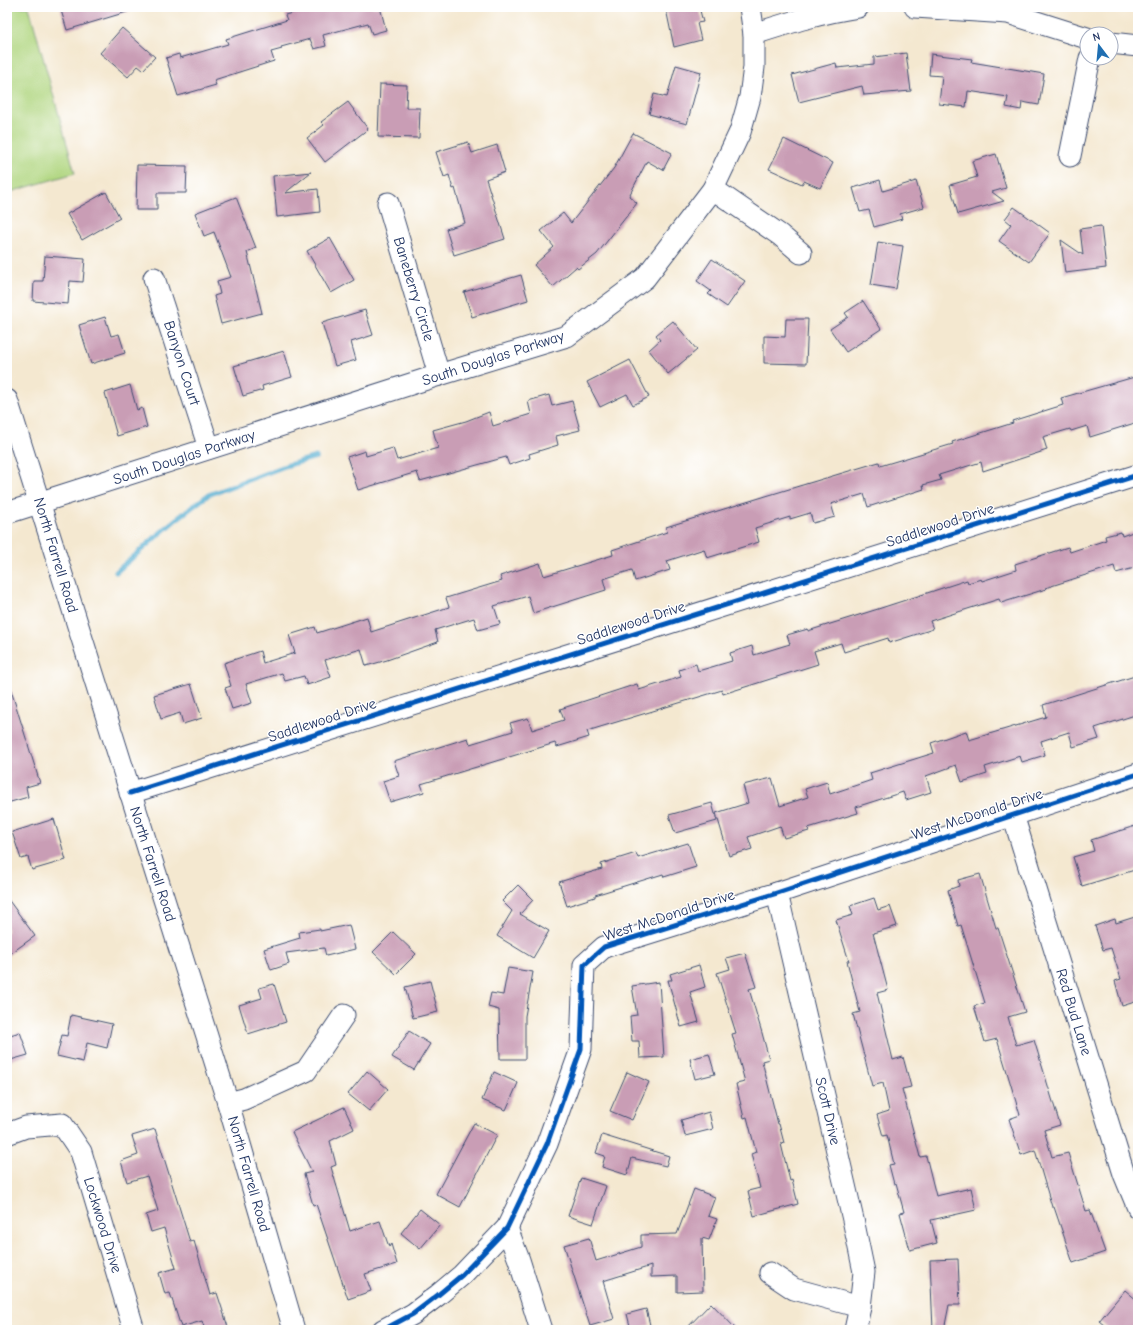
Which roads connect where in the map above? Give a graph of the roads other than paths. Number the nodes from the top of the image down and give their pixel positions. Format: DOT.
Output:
graph roads {
  1 [pos="750,7"];
  2 [pos="858,7"];
  3 [pos="915,7"];
  4 [pos="754,34"];
  5 [pos="1079,35"];
  6 [pos="1119,44"];
  7 [pos="1138,46"];
  8 [pos="1088,66"];
  9 [pos="1070,156"];
  10 [pos="713,189"];
  11 [pos="388,203"];
  12 [pos="801,253"];
  13 [pos="154,278"];
  14 [pos="439,375"];
  15 [pos="7,400"];
  16 [pos="209,448"];
  17 [pos="1138,475"];
  18 [pos="40,504"];
  19 [pos="7,513"];
  20 [pos="1138,774"];
  21 [pos="130,793"];
  22 [pos="1013,814"];
  23 [pos="777,893"];
  24 [pos="344,1015"];
  25 [pos="228,1103"];
  26 [pos="7,1134"];
  27 [pos="1138,1208"];
  28 [pos="507,1228"];
  29 [pos="770,1273"];
  30 [pos="860,1307"];
  31 [pos="134,1330"];
  32 [pos="294,1330"];
  33 [pos="384,1330"];
  34 [pos="541,1330"];
  35 [pos="856,1330"];
  1 -- 4 [label="street, South Douglas Parkway"];
  2 -- 4 [label="street"];
  3 -- 5 [label="street"];
  4 -- 10 [label="street, South Douglas Parkway"];
  6 -- 7 [label="street"];
  8 -- 9 [label="street"];
  10 -- 12 [label="street"];
  10 -- 14 [label="street, South Douglas Parkway"];
  11 -- 14 [label="street, Baneberry Circle"];
  13 -- 16 [label="street, Banyon Court"];
  14 -- 16 [label="street, South Douglas Parkway"];
  15 -- 18 [label="street, North Farrell Road"];
  16 -- 18 [label="street, South Douglas Parkway"];
  17 -- 21 [label="street, Saddlewood Drive"];
  18 -- 19 [label="street, South Douglas Parkway"];
  18 -- 21 [label="street, North Farrell Road"];
  20 -- 22 [label="street, West McDonald Drive"];
  21 -- 25 [label="street, North Farrell Road"];
  22 -- 23 [label="street, West McDonald Drive"];
  22 -- 27 [label="street, Red Bud Lane"];
  23 -- 28 [label="street, West McDonald Drive"];
  23 -- 30 [label="street, Scott Drive"];
  24 -- 25 [label="street"];
  25 -- 32 [label="street, North Farrell Road"];
  26 -- 31 [label="street, Lockwood Drive"];
  28 -- 33 [label="street, West McDonald Drive"];
  28 -- 34 [label="street"];
  29 -- 30 [label="street"];
  30 -- 35 [label="street, Scott Drive"];
}
